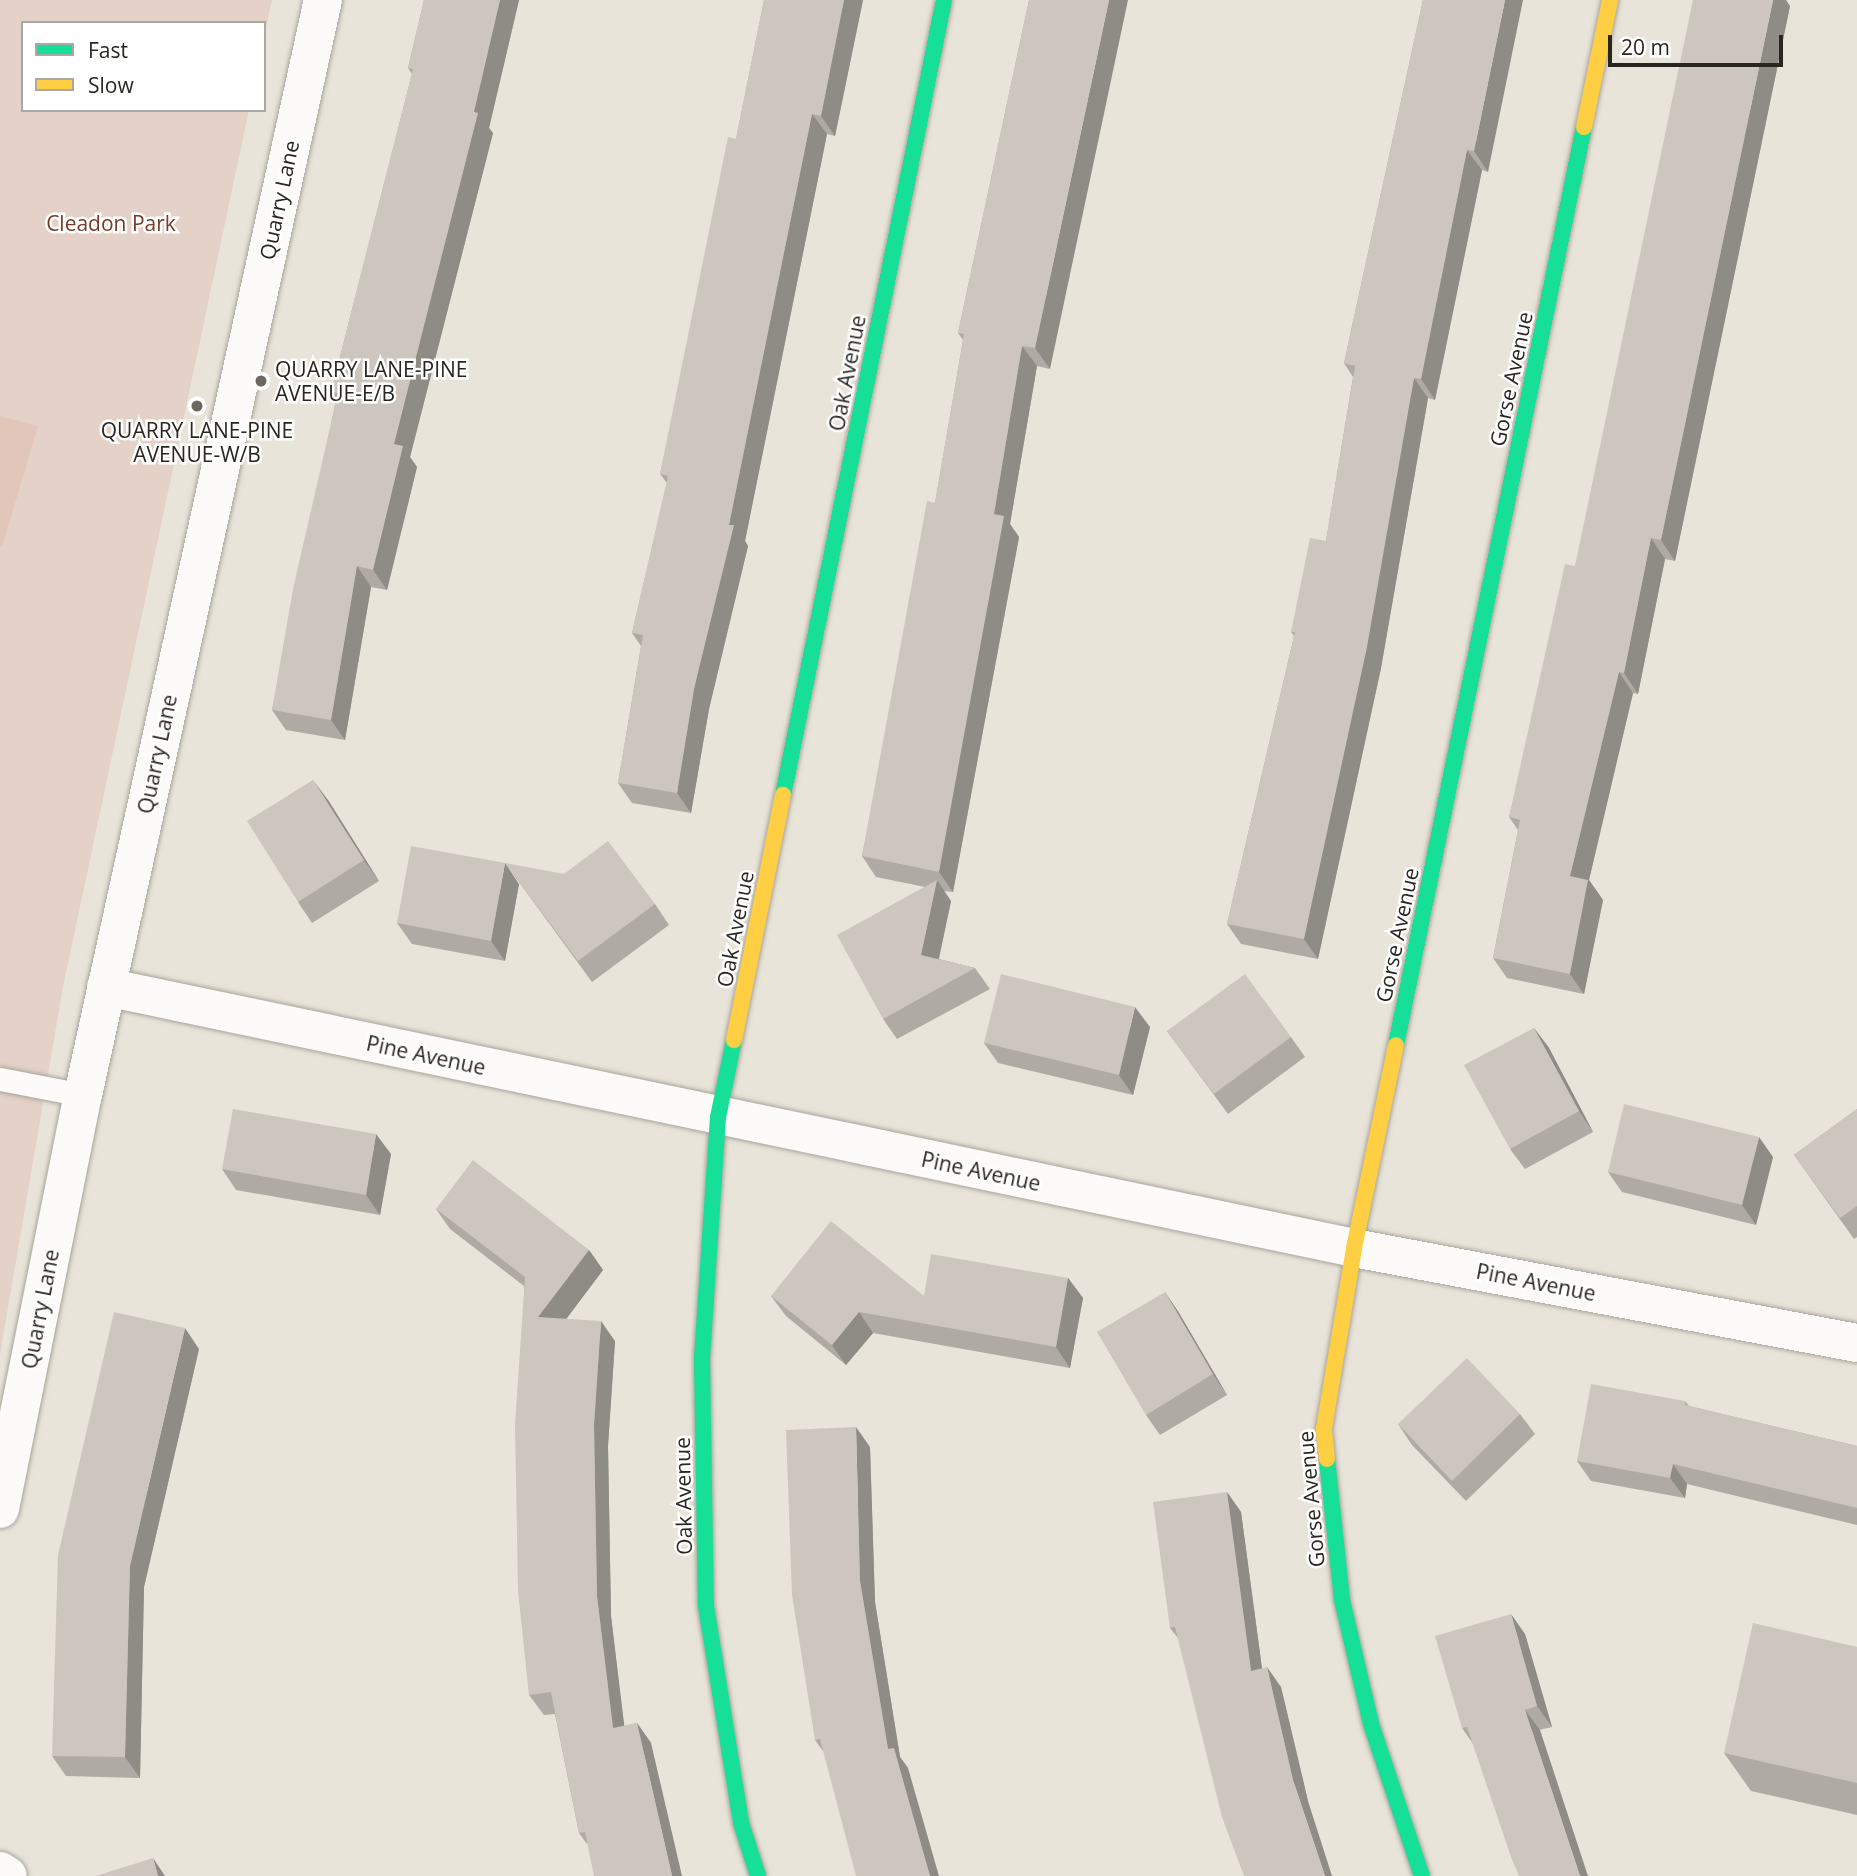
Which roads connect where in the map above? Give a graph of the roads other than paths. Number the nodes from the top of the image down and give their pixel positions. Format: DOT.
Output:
graph roads {
  1 [pos="323,0"];
  2 [pos="944,0"];
  3 [pos="1610,0"];
  4 [pos="106,987"];
  5 [pos="0,1079"];
  6 [pos="83,1095"];
  7 [pos="718,1117"];
  8 [pos="1354,1248"];
  9 [pos="1857,1343"];
  10 [pos="0,1510"];
  11 [pos="0,1871"];
  12 [pos="8,1876"];
  13 [pos="758,1876"];
  14 [pos="1422,1876"];
  1 -- 4 [label="street, Quarry Lane"];
  2 -- 7 [label="street, Oak Avenue"];
  3 -- 8 [label="street, Gorse Avenue"];
  4 -- 6 [label="street, Quarry Lane"];
  4 -- 7 [label="street, Pine Avenue"];
  5 -- 6 [label="lane"];
  6 -- 10 [label="street, Quarry Lane"];
  7 -- 8 [label="street, Pine Avenue"];
  7 -- 13 [label="street, Oak Avenue"];
  8 -- 9 [label="street, Pine Avenue"];
  8 -- 14 [label="street, Gorse Avenue"];
  11 -- 12 [label="street"];
}
